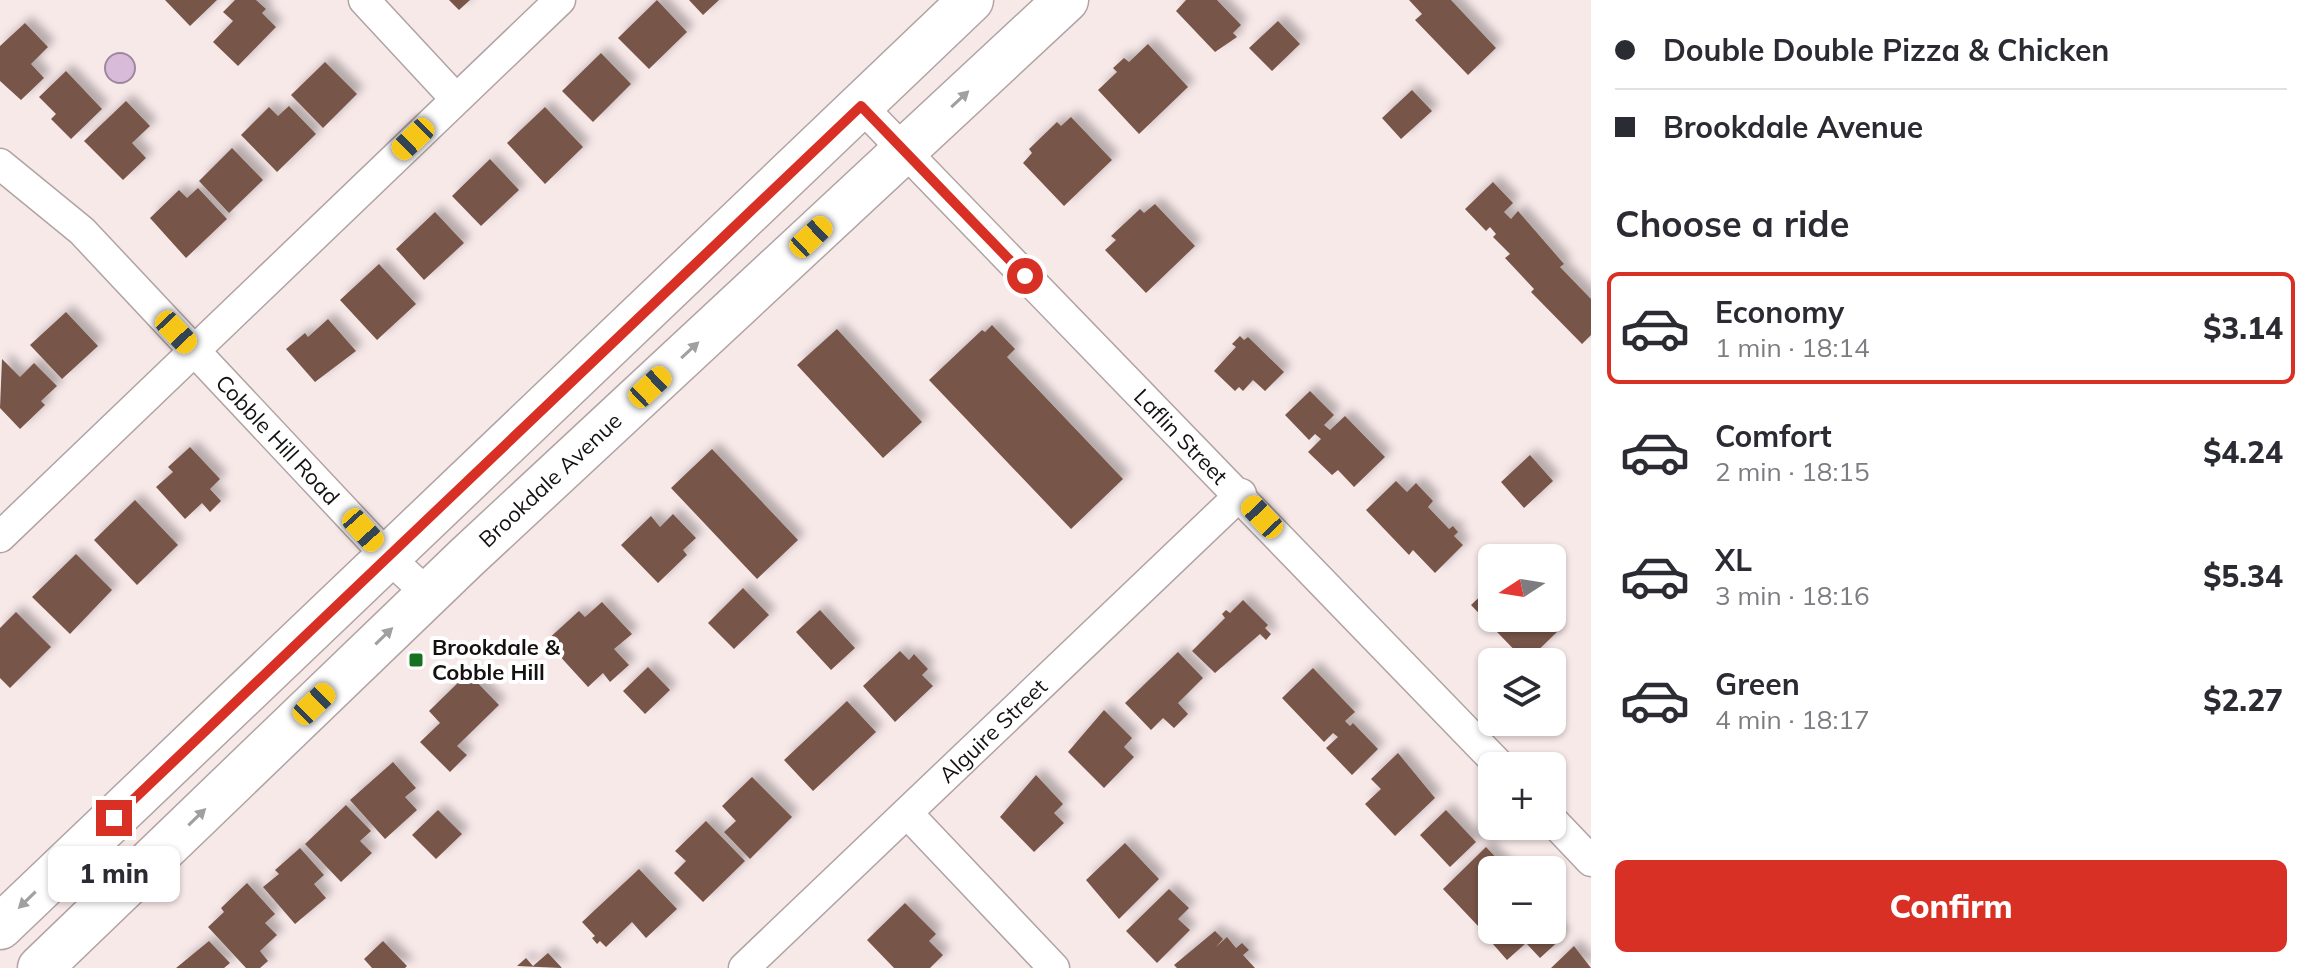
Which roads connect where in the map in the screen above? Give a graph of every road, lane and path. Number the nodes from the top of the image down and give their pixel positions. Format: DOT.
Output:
graph roads {
  1 [pos="364,0"];
  2 [pos="560,0"];
  3 [pos="971,0"];
  4 [pos="1066,0"];
  5 [pos="455,98"];
  6 [pos="861,106"];
  7 [pos="903,152"];
  8 [pos="0,164"];
  9 [pos="195,352"];
  10 [pos="1241,494"];
  11 [pos="0,537"];
  12 [pos="388,557"];
  13 [pos="428,594"];
  14 [pos="1487,752"];
  15 [pos="907,813"];
  16 [pos="1566,835"];
  17 [pos="1591,861"];
  18 [pos="0,927"];
  19 [pos="40,968"];
  20 [pos="744,968"];
  21 [pos="1054,968"];
  1 -- 5 [label="street"];
  2 -- 5 [label="street"];
  3 -- 6 [label="main road"];
  7 -- 4 [label="main road, Brookdale Avenue, one-way"];
  5 -- 9 [label="street"];
  6 -- 7 [label="street, Laflin Street"];
  6 -- 12 [label="main road"];
  7 -- 10 [label="street, Laflin Street"];
  13 -- 7 [label="main road, Brookdale Avenue, one-way"];
  8 -- 9 [label="street, Cobble Hill Road"];
  9 -- 11 [label="street"];
  9 -- 12 [label="street, Cobble Hill Road"];
  10 -- 14 [label="street, Laflin Street"];
  10 -- 15 [label="street, Alguire Street"];
  12 -- 13 [label="street, Cobble Hill Road"];
  12 -- 18 [label="main road, one-way"];
  19 -- 13 [label="main road, Brookdale Avenue, one-way"];
  15 -- 20 [label="street, Alguire Street"];
  15 -- 21 [label="street"];
  16 -- 17 [label="street"];
}
